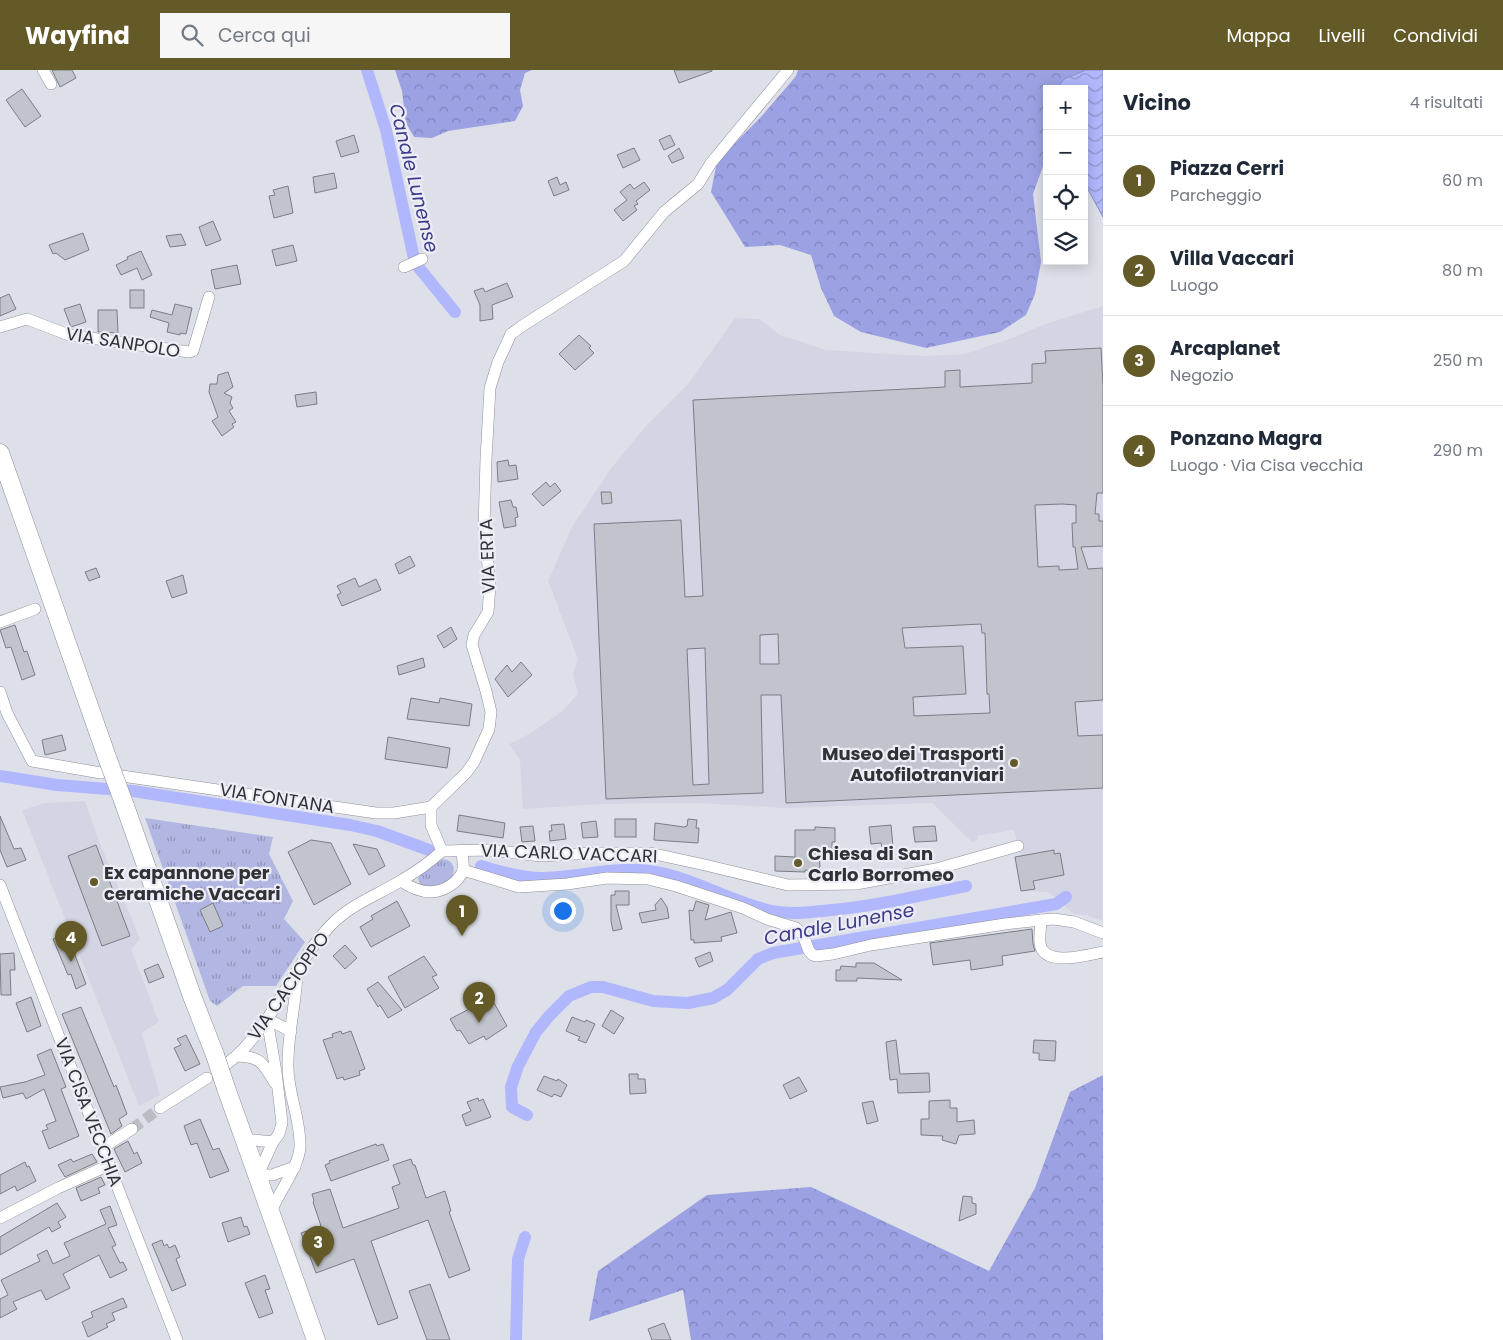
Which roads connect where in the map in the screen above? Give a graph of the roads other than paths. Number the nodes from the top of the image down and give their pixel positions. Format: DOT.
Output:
graph roads {
  1 [pos="43,70"];
  2 [pos="788,70"];
  3 [pos="51,84"];
  4 [pos="422,259"];
  5 [pos="404,267"];
  6 [pos="209,297"];
  7 [pos="0,327"];
  8 [pos="0,453"];
  9 [pos="35,609"];
  10 [pos="0,622"];
  11 [pos="0,692"];
  12 [pos="105,766"];
  13 [pos="122,776"];
  14 [pos="432,807"];
  15 [pos="1018,846"];
  16 [pos="462,850"];
  17 [pos="442,851"];
  18 [pos="463,870"];
  19 [pos="401,881"];
  20 [pos="0,885"];
  21 [pos="5,915"];
  22 [pos="1041,920"];
  23 [pos="1103,933"];
  24 [pos="1103,952"];
  25 [pos="297,971"];
  26 [pos="267,1019"];
  27 [pos="291,1031"];
  28 [pos="227,1058"];
  29 [pos="207,1078"];
  30 [pos="277,1087"];
  31 [pos="160,1108"];
  32 [pos="132,1129"];
  33 [pos="244,1139"];
  34 [pos="273,1142"];
  35 [pos="102,1148"];
  36 [pos="109,1165"];
  37 [pos="295,1167"];
  38 [pos="258,1175"];
  39 [pos="271,1212"];
  40 [pos="0,1218"];
  41 [pos="177,1340"];
  42 [pos="316,1340"];
  1 -- 3 [label="street"];
  2 -- 14 [label="street, VIA ERTA"];
  4 -- 5 [label="street"];
  6 -- 7 [label="street, VIA SANPOLO"];
  8 -- 12 [label="main road"];
  9 -- 10 [label="street"];
  11 -- 12 [label="street"];
  12 -- 28 [label="main road, bridge"];
  13 -- 14 [label="street, VIA FONTANA"];
  14 -- 17 [label="street"];
  15 -- 16 [label="street, VIA CARLO VACCARI"];
  16 -- 17 [label="street, VIA CARLO VACCARI"];
  16 -- 18 [label="street"];
  17 -- 19 [label="street"];
  18 -- 19 [label="street"];
  18 -- 22 [label="street"];
  19 -- 25 [label="street, VIA CACIOPPO"];
  20 -- 21 [label="street, VIA CISA VECCHIA"];
  21 -- 35 [label="street, VIA CISA VECCHIA"];
  22 -- 23 [label="street"];
  22 -- 24 [label="street"];
  25 -- 26 [label="street, VIA CACIOPPO"];
  25 -- 27 [label="street"];
  26 -- 27 [label="street"];
  26 -- 28 [label="street, VIA CACIOPPO"];
  26 -- 30 [label="street"];
  27 -- 37 [label="street"];
  28 -- 30 [label="street"];
  28 -- 33 [label="main road, bridge"];
  29 -- 31 [label="street"];
  30 -- 34 [label="street"];
  32 -- 35 [label="street"];
  33 -- 34 [label="street"];
  33 -- 38 [label="main road"];
  34 -- 38 [label="street"];
  35 -- 36 [label="street, VIA CISA VECCHIA"];
  36 -- 40 [label="street"];
  36 -- 41 [label="street, VIA CISA VECCHIA"];
  37 -- 38 [label="street"];
  37 -- 39 [label="street"];
  38 -- 39 [label="main road"];
  39 -- 42 [label="main road"];
}
